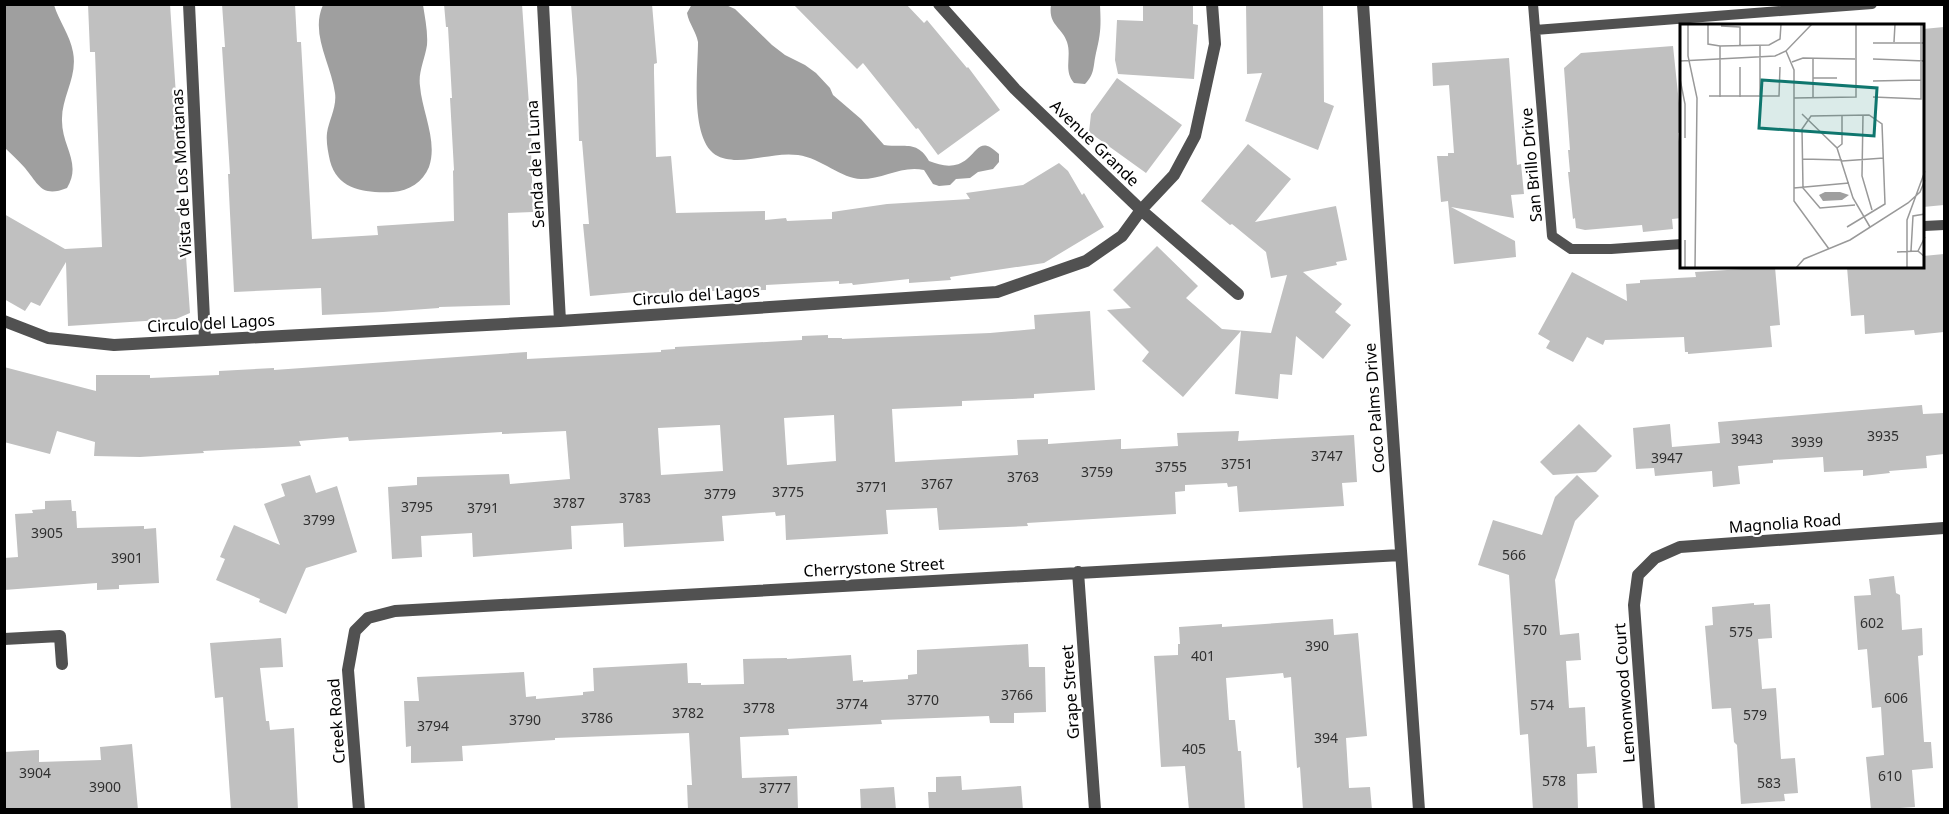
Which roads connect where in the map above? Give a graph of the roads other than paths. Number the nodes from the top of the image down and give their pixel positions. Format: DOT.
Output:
graph roads {
  1 [pos="189,4"];
  2 [pos="543,4"];
  3 [pos="939,4"];
  4 [pos="1212,4"];
  5 [pos="1363,4"];
  6 [pos="1533,4"];
  7 [pos="1872,4"];
  8 [pos="1840,6"];
  9 [pos="1535,30"];
  10 [pos="1141,210"];
  11 [pos="1944,225"];
  12 [pos="1925,226"];
  13 [pos="1680,244"];
  14 [pos="1238,294"];
  15 [pos="4,321"];
  16 [pos="560,321"];
  17 [pos="205,340"];
  18 [pos="1944,528"];
  19 [pos="1401,555"];
  20 [pos="1078,572"];
  21 [pos="1638,575"];
  22 [pos="355,631"];
  23 [pos="4,639"];
  24 [pos="62,664"];
  25 [pos="359,810"];
  26 [pos="1095,810"];
  27 [pos="1419,810"];
  28 [pos="1648,810"];
  1 -- 17 [label="street, Vista de Los Montanas"];
  2 -- 16 [label="street, Senda de la Luna"];
  3 -- 10 [label="street, Avenue Grande"];
  4 -- 10 [label="street, Circulo del Lagos"];
  5 -- 19 [label="street, Coco Palms Drive"];
  6 -- 9 [label="lane"];
  7 -- 8 [label="lane"];
  8 -- 9 [label="lane"];
  9 -- 13 [label="lane, San Brillo Drive"];
  10 -- 14 [label="street, Avenue Grande"];
  10 -- 16 [label="street, Circulo del Lagos"];
  11 -- 12 [label="lane"];
  15 -- 17 [label="street, Circulo del Lagos"];
  16 -- 17 [label="street, Circulo del Lagos"];
  18 -- 21 [label="street, Magnolia Road"];
  19 -- 20 [label="street, Cherrystone Street"];
  19 -- 27 [label="street, Coco Palms Drive"];
  20 -- 22 [label="street, Cherrystone Street"];
  20 -- 26 [label="street, Grape Street"];
  21 -- 28 [label="street, Lemonwood Court"];
  22 -- 25 [label="street, Creek Road"];
  23 -- 24 [label="street"];
}
